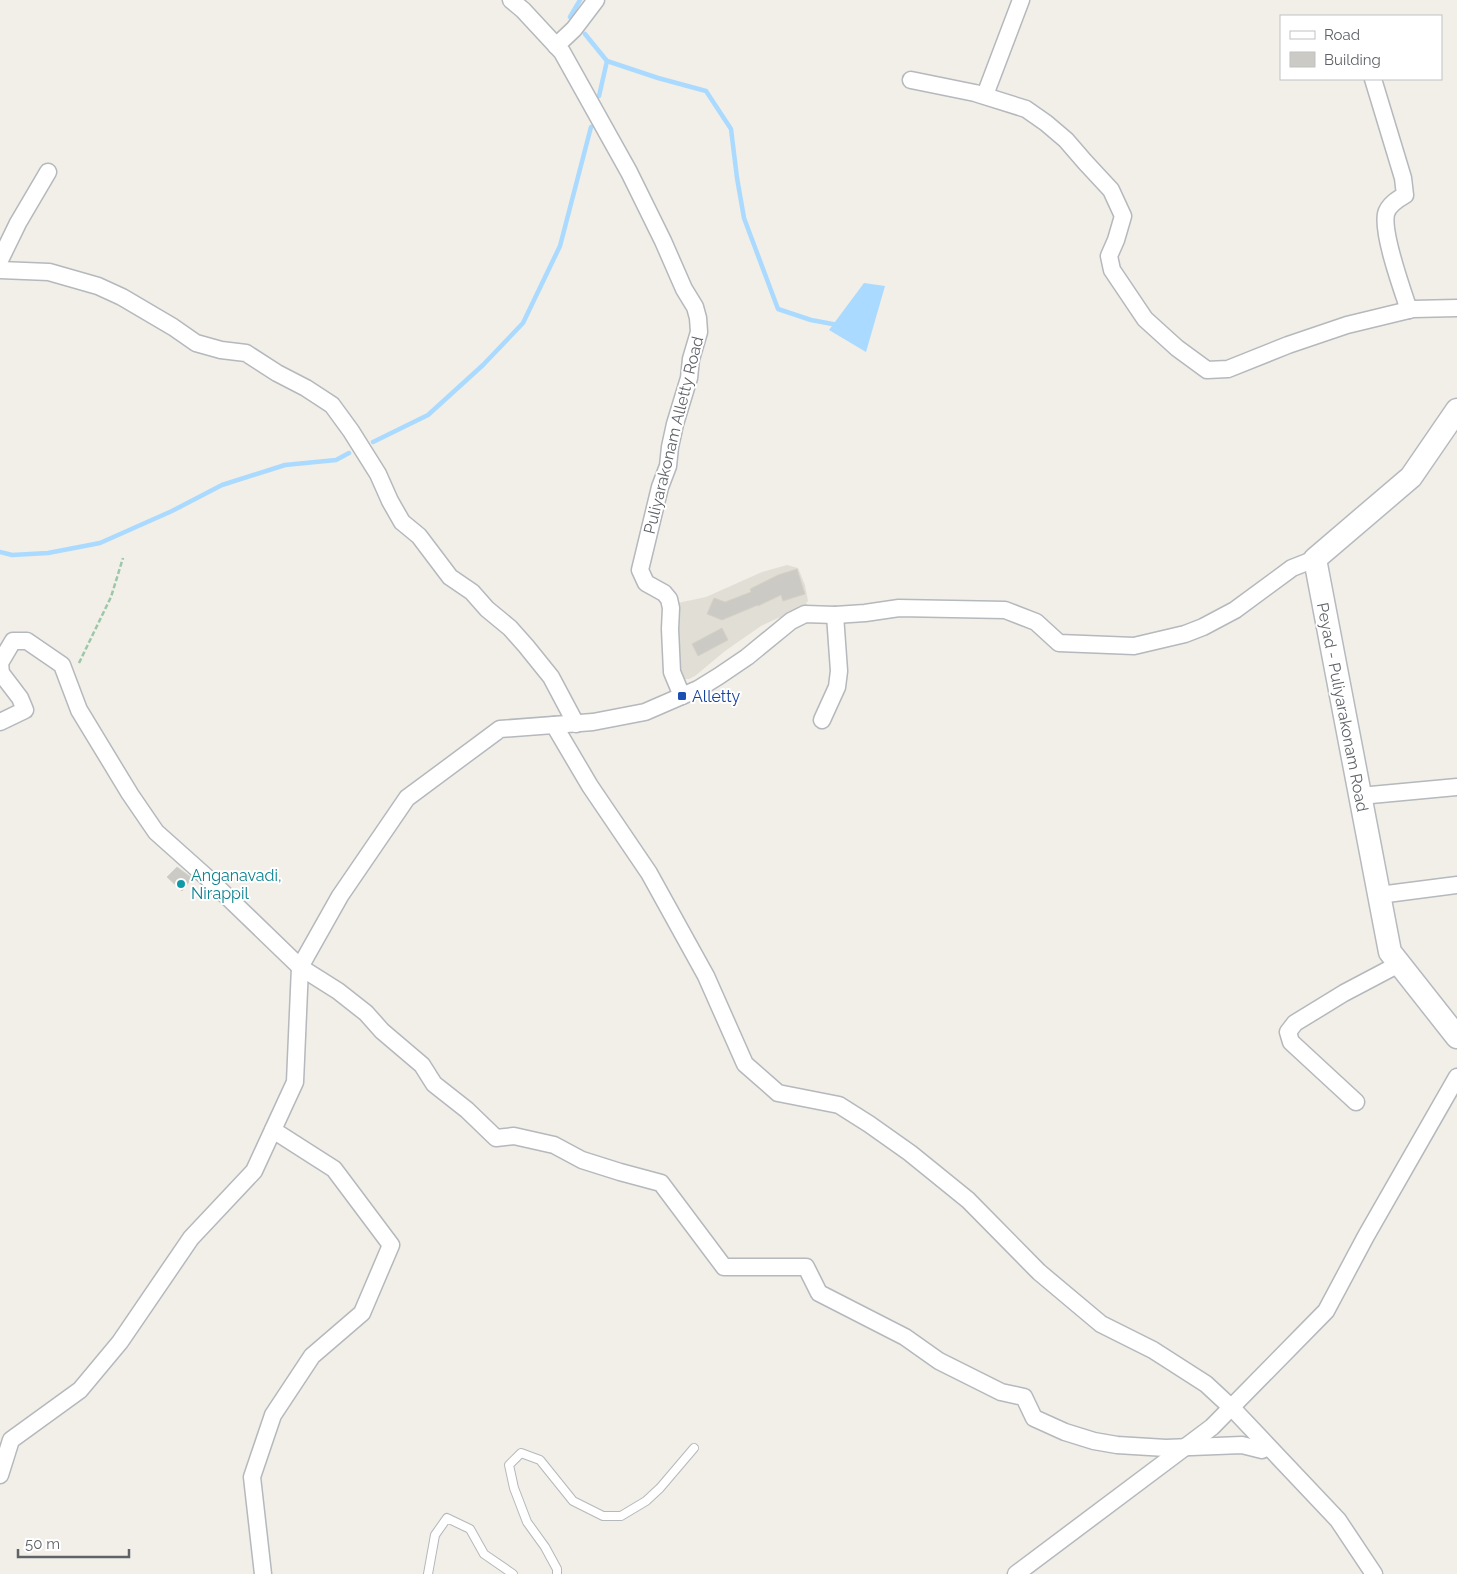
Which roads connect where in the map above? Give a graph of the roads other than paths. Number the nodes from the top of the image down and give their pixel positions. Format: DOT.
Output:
graph roads {
  1 [pos="511,0"];
  2 [pos="596,0"];
  3 [pos="1021,0"];
  4 [pos="556,46"];
  5 [pos="911,80"];
  6 [pos="1373,80"];
  7 [pos="985,96"];
  8 [pos="48,172"];
  9 [pos="0,260"];
  10 [pos="0,270"];
  11 [pos="1457,308"];
  12 [pos="1409,310"];
  13 [pos="1457,410"];
  14 [pos="1315,560"];
  15 [pos="835,615"];
  16 [pos="682,696"];
  17 [pos="822,720"];
  18 [pos="0,722"];
  19 [pos="576,724"];
  20 [pos="554,725"];
  21 [pos="1457,787"];
  22 [pos="1360,796"];
  23 [pos="1457,885"];
  24 [pos="1379,895"];
  25 [pos="1399,964"];
  26 [pos="300,967"];
  27 [pos="1457,1037"];
  28 [pos="1457,1077"];
  29 [pos="1356,1102"];
  30 [pos="273,1130"];
  31 [pos="1231,1407"];
  32 [pos="1257,1443"];
  33 [pos="694,1448"];
  34 [pos="1184,1448"];
  35 [pos="0,1475"];
  36 [pos="263,1574"];
  37 [pos="428,1574"];
  38 [pos="513,1574"];
  39 [pos="557,1574"];
  40 [pos="1016,1574"];
  41 [pos="1374,1574"];
  1 -- 4 [label="street, Puliyarakonam Alletty Road"];
  2 -- 4 [label="street"];
  3 -- 7 [label="street"];
  4 -- 16 [label="street, Puliyarakonam Alletty Road"];
  5 -- 7 [label="street"];
  6 -- 12 [label="street"];
  7 -- 12 [label="street"];
  8 -- 9 [label="street"];
  10 -- 19 [label="street"];
  11 -- 12 [label="street"];
  13 -- 14 [label="main road"];
  14 -- 15 [label="street"];
  14 -- 22 [label="main road, Peyad - Puliyarakonam Road"];
  15 -- 16 [label="street"];
  15 -- 17 [label="street"];
  16 -- 19 [label="street"];
  18 -- 26 [label="street"];
  19 -- 20 [label="street"];
  20 -- 26 [label="street"];
  20 -- 31 [label="street"];
  21 -- 22 [label="street"];
  22 -- 24 [label="main road, Peyad - Puliyarakonam Road"];
  23 -- 24 [label="street"];
  24 -- 25 [label="main road, Peyad - Puliyarakonam Road"];
  25 -- 27 [label="main road, Peyad - Puliyarakonam Road"];
  25 -- 29 [label="street"];
  26 -- 30 [label="street"];
  26 -- 34 [label="street"];
  28 -- 31 [label="street"];
  30 -- 35 [label="street"];
  30 -- 36 [label="street"];
  31 -- 34 [label="street"];
  31 -- 41 [label="street"];
  32 -- 34 [label="street"];
  33 -- 39 [label="lane"];
  34 -- 40 [label="street"];
  37 -- 38 [label="lane"];
}
